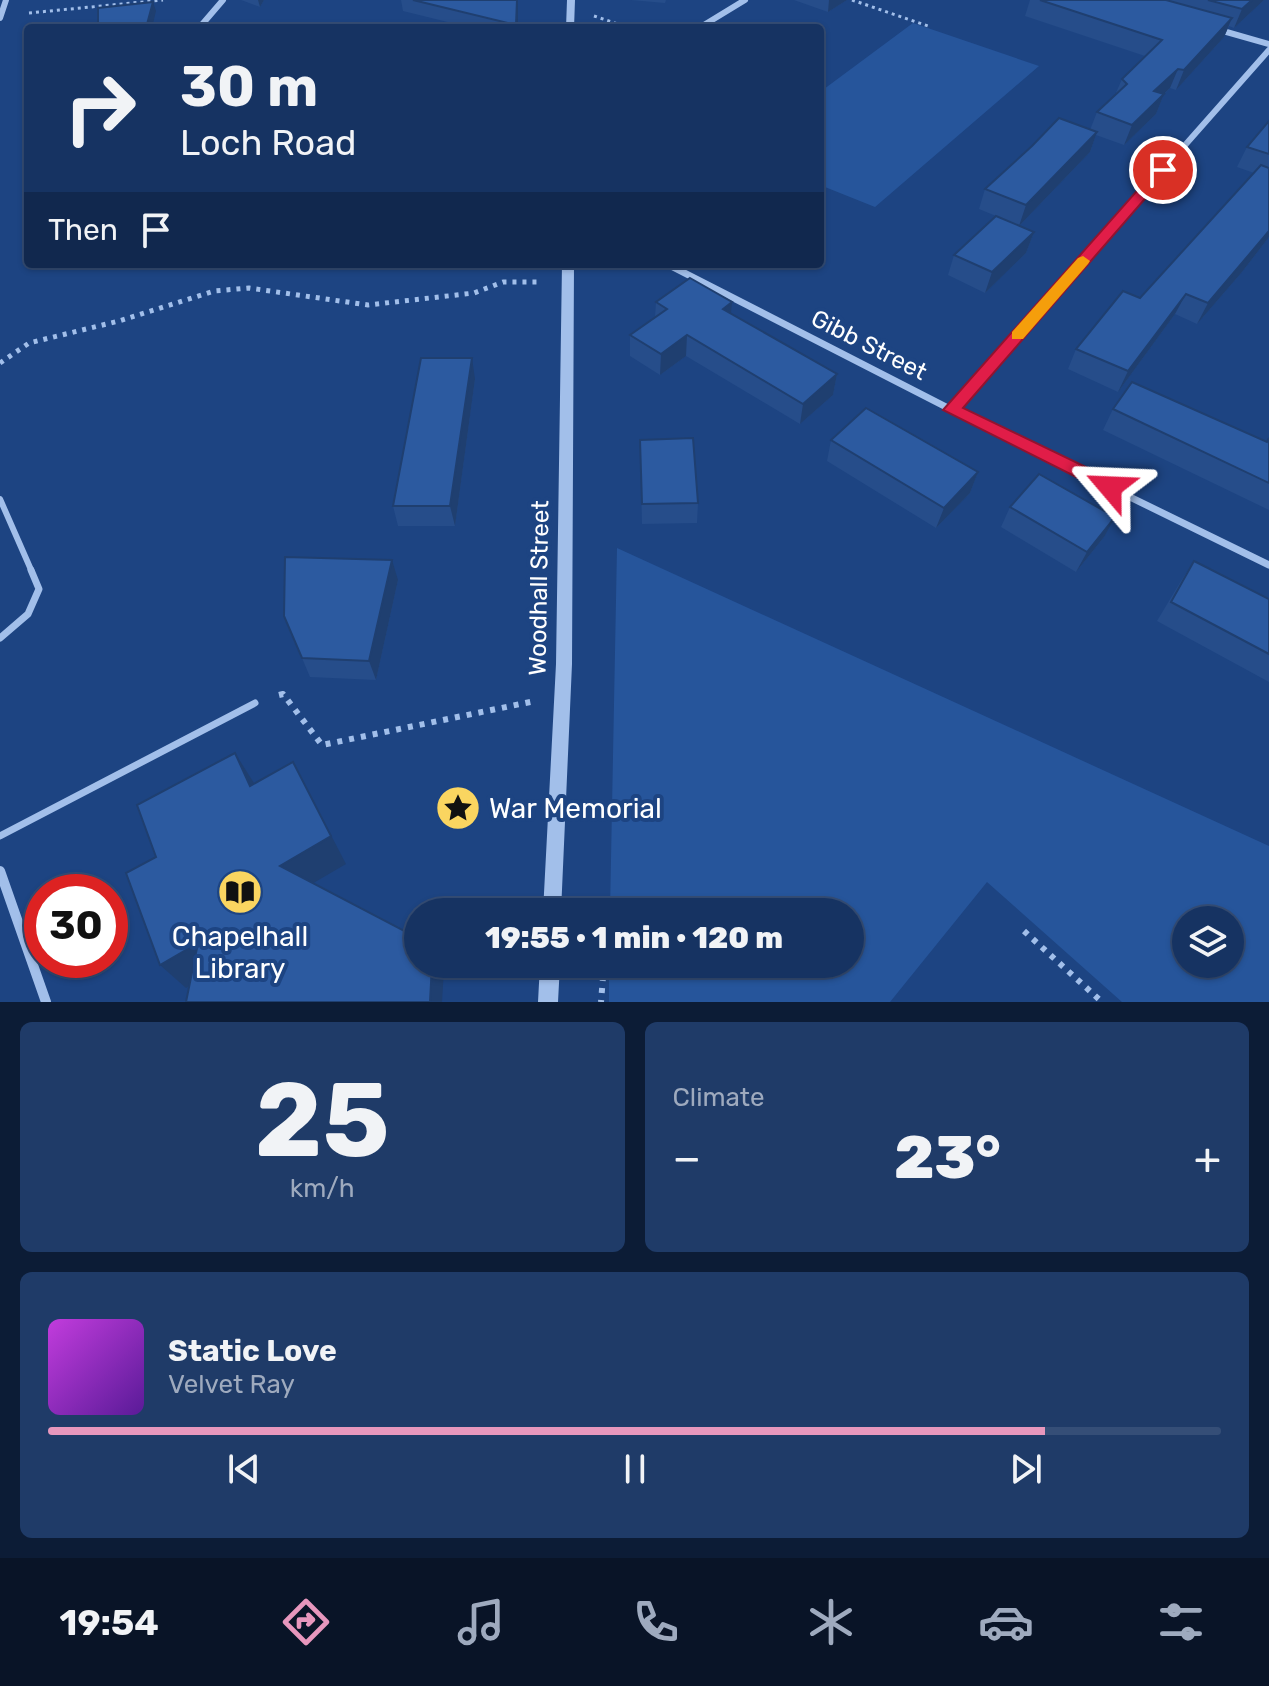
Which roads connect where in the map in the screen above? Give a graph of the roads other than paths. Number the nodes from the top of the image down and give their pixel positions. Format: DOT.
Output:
graph roads {
  1 [pos="6,0"];
  2 [pos="223,0"];
  3 [pos="745,0"];
  4 [pos="571,3"];
  5 [pos="0,17"];
  6 [pos="202,24"];
  7 [pos="570,24"];
  8 [pos="706,24"];
  9 [pos="1208,26"];
  10 [pos="1269,44"];
  11 [pos="1269,50"];
  12 [pos="568,268"];
  13 [pos="675,268"];
  14 [pos="952,410"];
  15 [pos="0,499"];
  16 [pos="1269,565"];
  17 [pos="0,638"];
  18 [pos="255,703"];
  19 [pos="0,836"];
  20 [pos="0,871"];
  21 [pos="553,898"];
  22 [pos="549,978"];
  23 [pos="46,1002"];
  24 [pos="548,1002"];
  1 -- 5 [label="street"];
  2 -- 6 [label="street"];
  3 -- 8 [label="street"];
  4 -- 7 [label="street"];
  9 -- 10 [label="street"];
  11 -- 14 [label="street"];
  12 -- 21 [label="street, Woodhall Street"];
  13 -- 14 [label="street, Gibb Street"];
  14 -- 16 [label="street, Gibb Street"];
  15 -- 17 [label="lane"];
  18 -- 19 [label="lane"];
  20 -- 23 [label="street"];
  22 -- 24 [label="street"];
}
